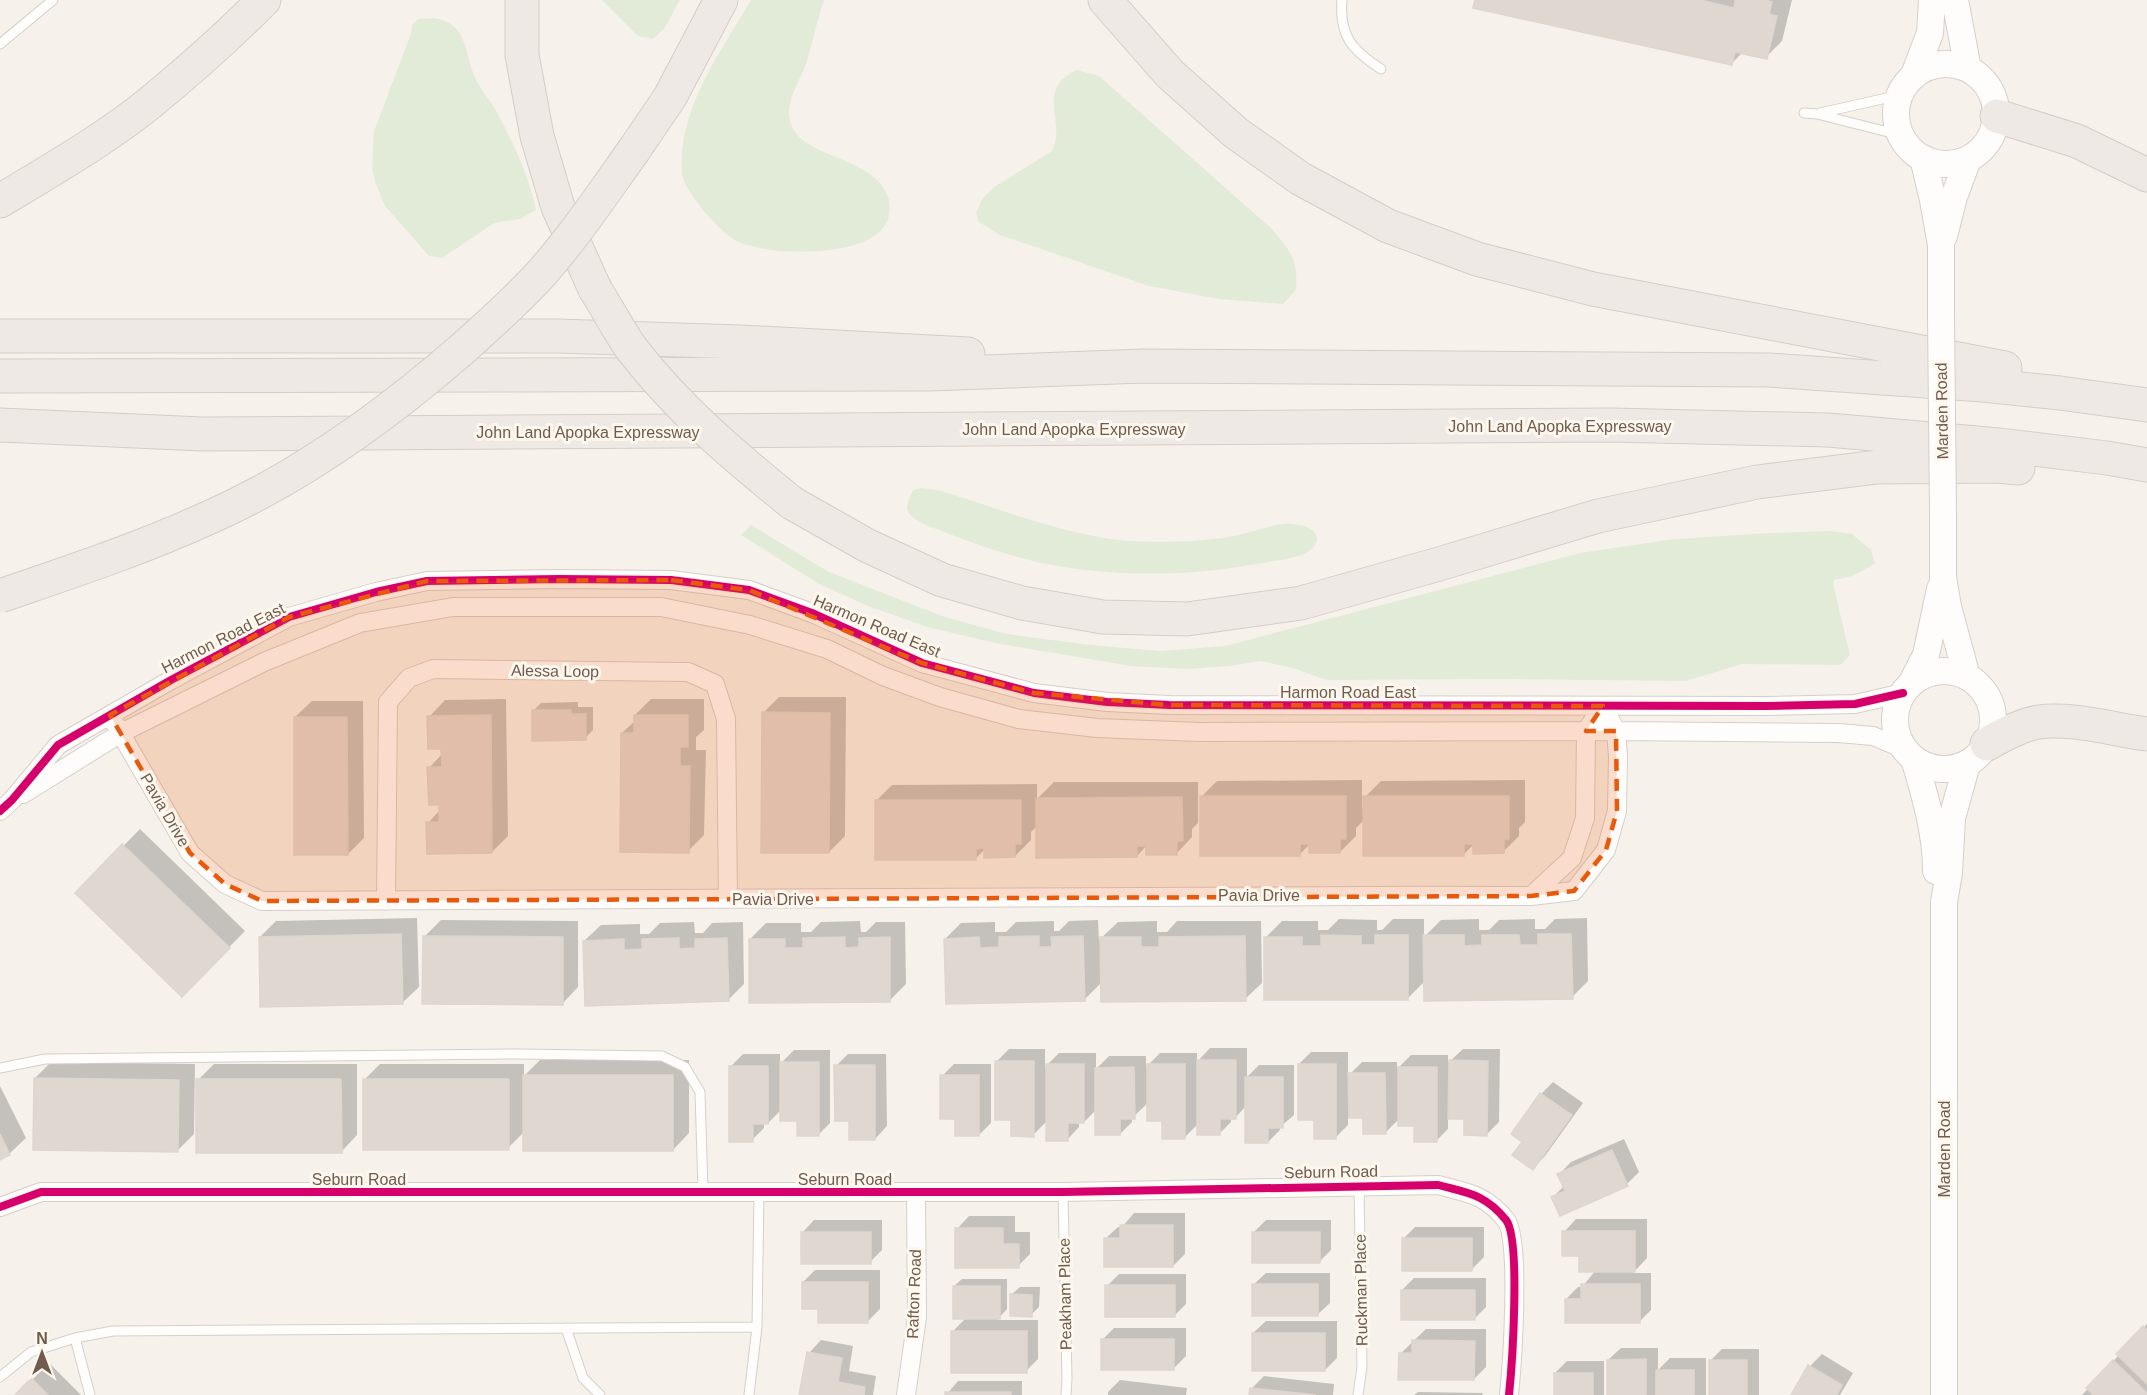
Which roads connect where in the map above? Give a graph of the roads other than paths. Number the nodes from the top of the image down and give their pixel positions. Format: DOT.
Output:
graph roads {
  1 [pos="53,0"];
  2 [pos="264,0"];
  3 [pos="522,0"];
  4 [pos="722,0"];
  5 [pos="1105,0"];
  6 [pos="1342,0"];
  7 [pos="1932,0"];
  8 [pos="1955,0"];
  9 [pos="0,44"];
  10 [pos="1381,69"];
  11 [pos="1968,69"];
  12 [pos="1907,85"];
  13 [pos="1804,114"];
  14 [pos="1818,114"];
  15 [pos="1997,116"];
  16 [pos="1900,135"];
  17 [pos="1923,158"];
  18 [pos="1968,159"];
  19 [pos="2147,175"];
  20 [pos="0,201"];
  21 [pos="1941,245"];
  22 [pos="0,336"];
  23 [pos="1144,366"];
  24 [pos="0,376"];
  25 [pos="2147,400"];
  26 [pos="2147,405"];
  27 [pos="0,424"];
  28 [pos="202,434"];
  29 [pos="0,444"];
  30 [pos="2147,465"];
  31 [pos="2147,478"];
  32 [pos="1943,577"];
  33 [pos="0,596"];
  34 [pos="1967,677"];
  35 [pos="1907,688"];
  36 [pos="1603,706"];
  37 [pos="110,715"];
  38 [pos="1586,731"];
  39 [pos="1616,731"];
  40 [pos="121,733"];
  41 [pos="2147,734"];
  42 [pos="1909,754"];
  43 [pos="1977,754"];
  44 [pos="6,805"];
  45 [pos="1531,896"];
  46 [pos="728,899"];
  47 [pos="386,901"];
  48 [pos="1944,902"];
  49 [pos="0,1068"];
  50 [pos="1359,1185"];
  51 [pos="703,1192"];
  52 [pos="759,1192"];
  53 [pos="916,1192"];
  54 [pos="1063,1192"];
  55 [pos="0,1207"];
  56 [pos="757,1328"];
  57 [pos="566,1329"];
  58 [pos="75,1338"];
  59 [pos="0,1377"];
  60 [pos="90,1395"];
  61 [pos="600,1395"];
  62 [pos="749,1395"];
  63 [pos="906,1395"];
  64 [pos="1066,1395"];
  65 [pos="1358,1395"];
  66 [pos="1509,1395"];
  67 [pos="1944,1395"];
  1 -- 9 [label="lane"];
  2 -- 20 [label="highway"];
  3 -- 31 [label="highway, bridge"];
  4 -- 33 [label="highway, bridge"];
  5 -- 25 [label="highway"];
  6 -- 10 [label="lane"];
  7 -- 12 [label="street"];
  8 -- 11 [label="street"];
  11 -- 12 [label="street"];
  11 -- 15 [label="street"];
  12 -- 14 [label="lane"];
  12 -- 16 [label="street"];
  13 -- 14 [label="lane"];
  14 -- 16 [label="lane"];
  15 -- 18 [label="street"];
  15 -- 19 [label="highway"];
  16 -- 17 [label="street"];
  17 -- 18 [label="street"];
  17 -- 21 [label="street, Marden Road"];
  18 -- 21 [label="street, Marden Road"];
  21 -- 32 [label="street, Marden Road, bridge"];
  22 -- 23 [label="highway"];
  23 -- 24 [label="highway"];
  23 -- 26 [label="highway"];
  27 -- 28 [label="highway, John Land Apopka Expressway"];
  28 -- 29 [label="highway"];
  28 -- 30 [label="highway, John Land Apopka Expressway"];
  32 -- 34 [label="street, Marden Road"];
  32 -- 35 [label="street, Marden Road"];
  34 -- 35 [label="street"];
  34 -- 43 [label="street"];
  35 -- 36 [label="street, Harmon Road East"];
  35 -- 42 [label="street"];
  36 -- 37 [label="street, Harmon Road East"];
  36 -- 38 [label="street"];
  36 -- 39 [label="street, Pavia Drive"];
  37 -- 40 [label="street, Pavia Drive"];
  37 -- 44 [label="street, Harmon Road East"];
  38 -- 39 [label="street"];
  38 -- 40 [label="street"];
  38 -- 45 [label="street"];
  39 -- 42 [label="street"];
  39 -- 45 [label="street, Pavia Drive"];
  40 -- 44 [label="street"];
  40 -- 47 [label="street, Pavia Drive"];
  41 -- 43 [label="highway"];
  42 -- 43 [label="street"];
  42 -- 48 [label="street, Marden Road"];
  43 -- 48 [label="street, Marden Road"];
  45 -- 46 [label="street, Pavia Drive"];
  46 -- 47 [label="street, Pavia Drive"];
  46 -- 47 [label="street, Alessa Loop"];
  48 -- 67 [label="street, Marden Road"];
  49 -- 51 [label="lane"];
  50 -- 54 [label="street, Seburn Road"];
  50 -- 65 [label="lane, Ruckman Place"];
  50 -- 66 [label="street, Seburn Road"];
  51 -- 52 [label="street, Seburn Road"];
  51 -- 55 [label="street, Seburn Road"];
  52 -- 53 [label="street, Seburn Road"];
  52 -- 56 [label="lane"];
  53 -- 54 [label="street, Seburn Road"];
  53 -- 63 [label="street, Rafton Road"];
  54 -- 64 [label="lane, Peakham Place"];
  56 -- 57 [label="lane"];
  56 -- 62 [label="lane"];
  57 -- 58 [label="lane"];
  57 -- 61 [label="lane"];
  58 -- 59 [label="lane"];
  58 -- 60 [label="lane"];
}
